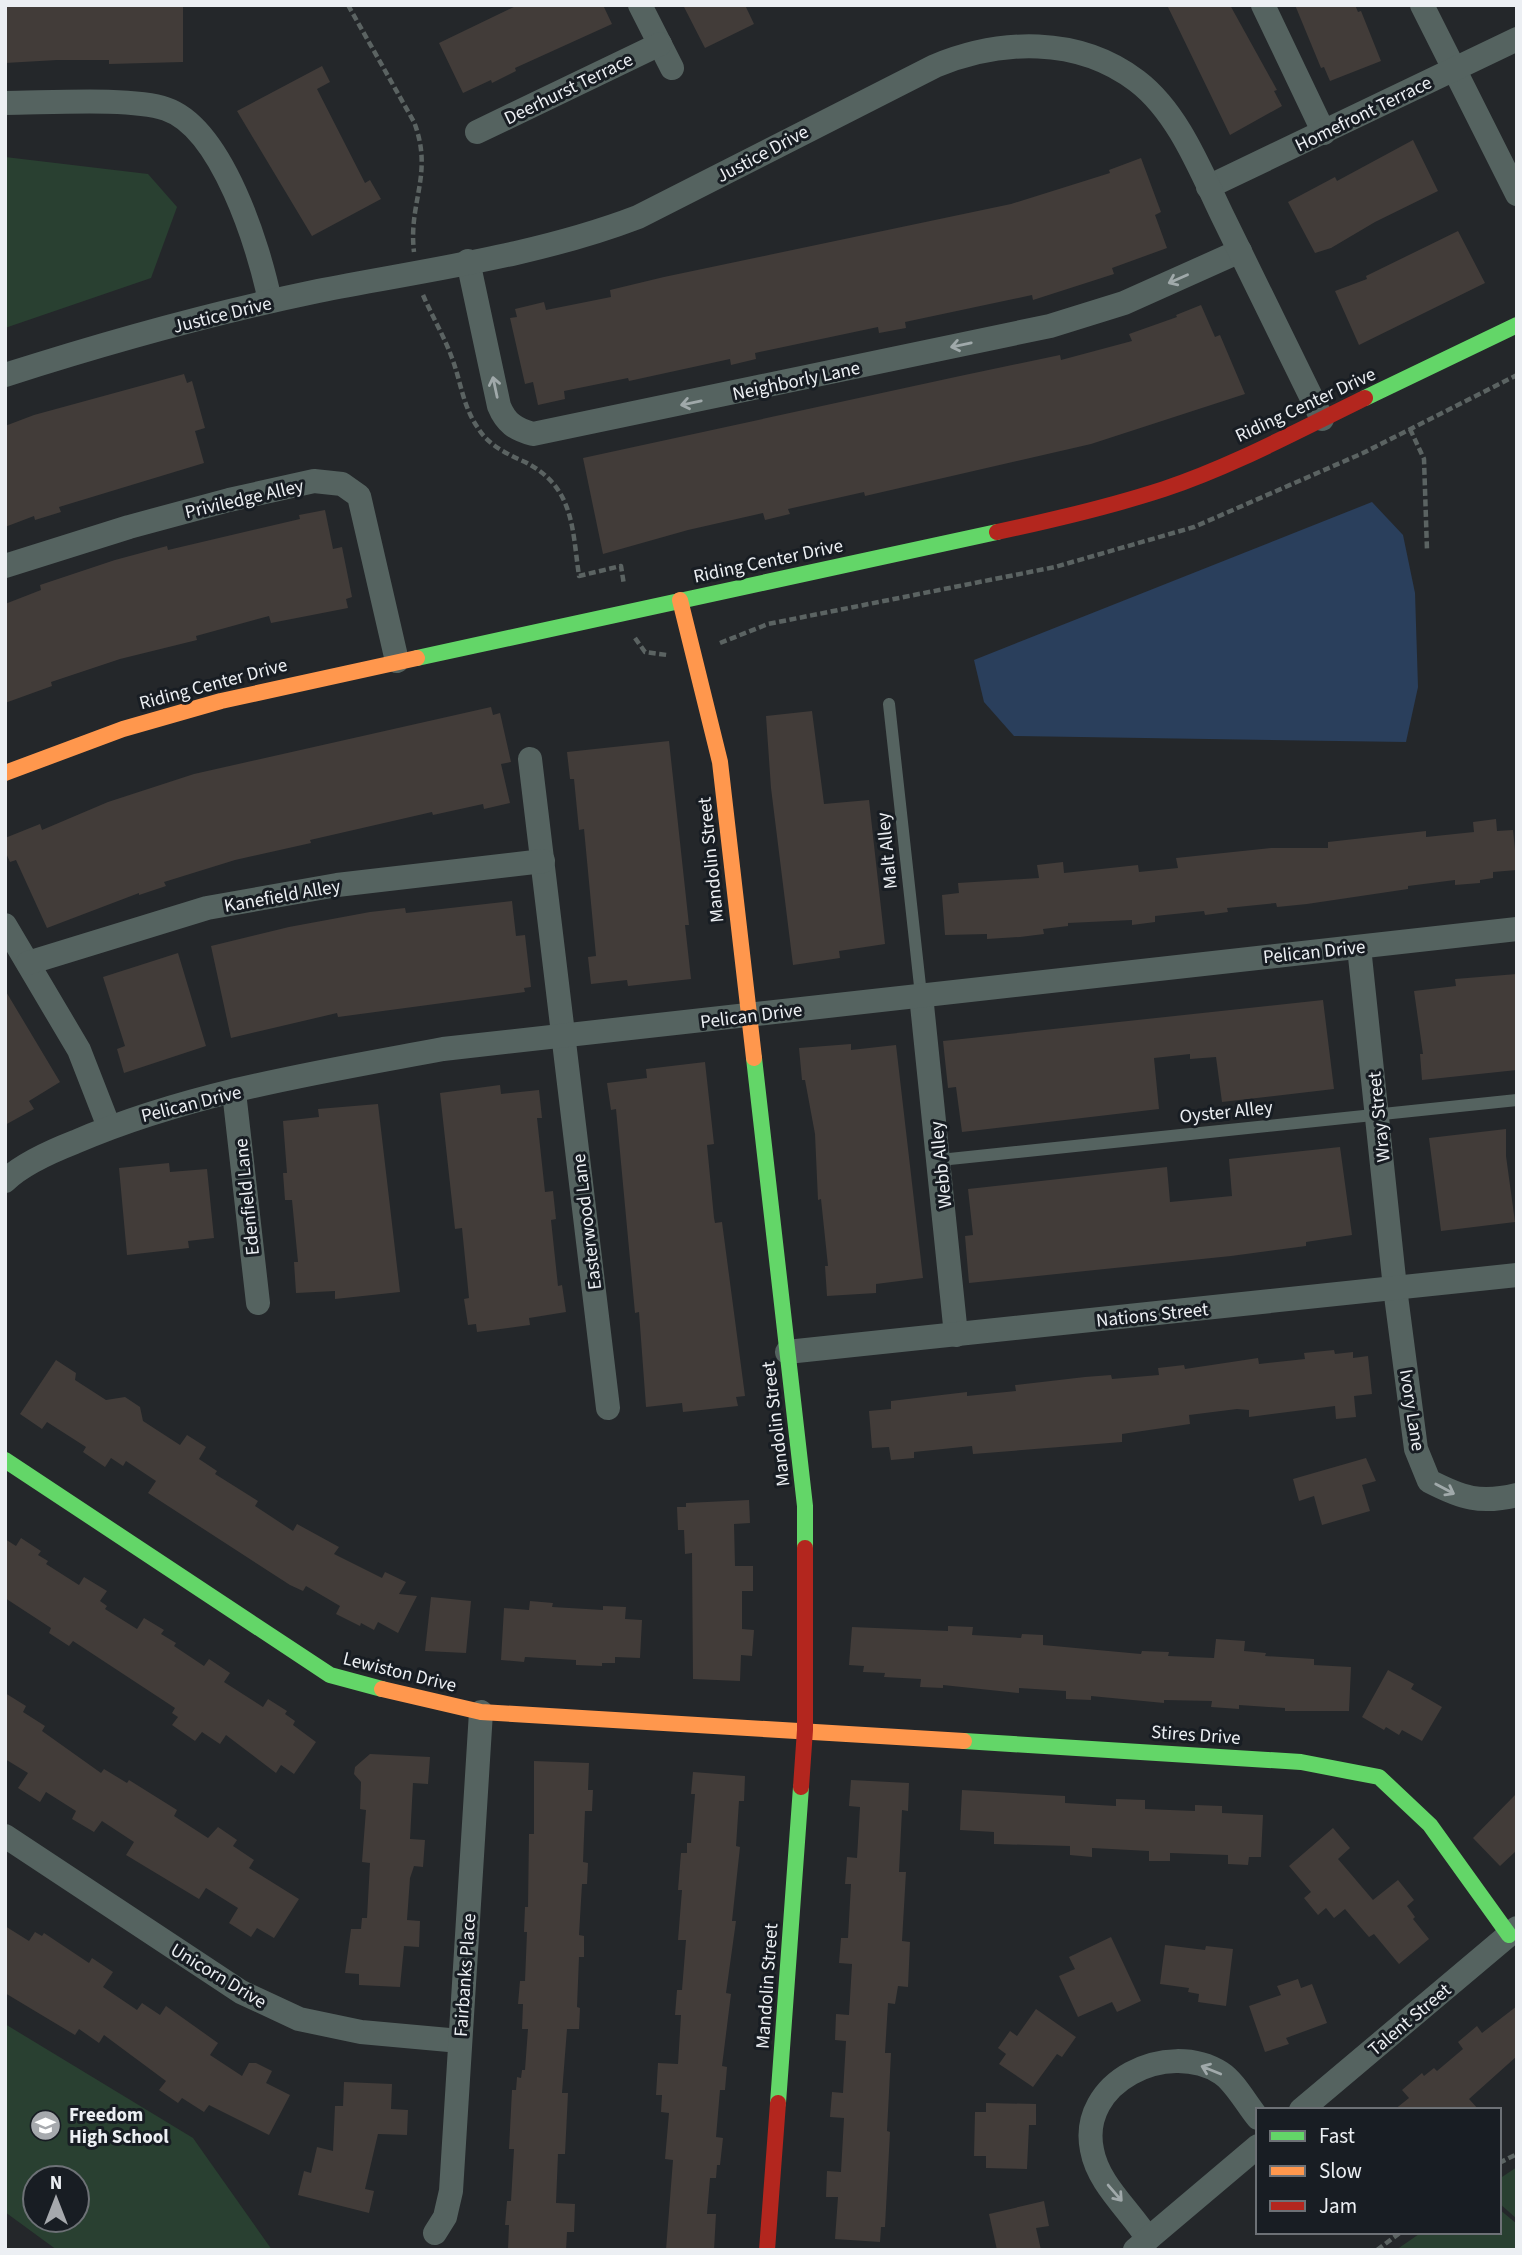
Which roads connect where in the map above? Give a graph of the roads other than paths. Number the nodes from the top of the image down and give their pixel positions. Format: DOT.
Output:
graph roads {
  1 [pos="640,5"];
  2 [pos="1264,5"];
  3 [pos="1422,5"];
  4 [pos="1517,39"];
  5 [pos="660,44"];
  6 [pos="672,68"];
  7 [pos="1455,69"];
  8 [pos="5,103"];
  9 [pos="477,132"];
  10 [pos="1324,133"];
  11 [pos="1208,187"];
  12 [pos="1517,194"];
  13 [pos="1240,251"];
  14 [pos="468,261"];
  15 [pos="270,301"];
  16 [pos="1517,325"];
  17 [pos="5,375"];
  18 [pos="1322,419"];
  19 [pos="5,566"];
  20 [pos="680,600"];
  21 [pos="397,661"];
  22 [pos="889,704"];
  23 [pos="530,759"];
  24 [pos="5,773"];
  25 [pos="543,861"];
  26 [pos="5,925"];
  27 [pos="1517,929"];
  28 [pos="1359,947"];
  29 [pos="28,963"];
  30 [pos="921,995"];
  31 [pos="748,1015"];
  32 [pos="565,1036"];
  33 [pos="234,1092"];
  34 [pos="1517,1100"];
  35 [pos="1378,1115"];
  36 [pos="109,1127"];
  37 [pos="940,1160"];
  38 [pos="5,1181"];
  39 [pos="1517,1275"];
  40 [pos="1395,1288"];
  41 [pos="258,1303"];
  42 [pos="956,1335"];
  43 [pos="787,1352"];
  44 [pos="608,1408"];
  45 [pos="5,1460"];
  46 [pos="1517,1495"];
  47 [pos="481,1712"];
  48 [pos="805,1730"];
  49 [pos="5,1836"];
  50 [pos="1513,1931"];
  51 [pos="460,2041"];
  52 [pos="1303,2108"];
  53 [pos="1256,2116"];
  54 [pos="1256,2148"];
  55 [pos="435,2234"];
  56 [pos="1142,2244"];
  57 [pos="767,2250"];
  1 -- 5 [label="street"];
  2 -- 10 [label="street"];
  3 -- 7 [label="street"];
  4 -- 7 [label="street, Homefront Terrace"];
  5 -- 6 [label="street"];
  5 -- 9 [label="street, Deerhurst Terrace"];
  7 -- 10 [label="street, Homefront Terrace"];
  7 -- 12 [label="street"];
  8 -- 15 [label="street"];
  10 -- 11 [label="street, Homefront Terrace"];
  11 -- 13 [label="street, Justice Drive"];
  11 -- 14 [label="street, Justice Drive"];
  13 -- 14 [label="street, Neighborly Lane, one-way"];
  13 -- 18 [label="street, Justice Drive"];
  14 -- 15 [label="street, Justice Drive"];
  15 -- 17 [label="street, Justice Drive"];
  16 -- 18 [label="street, Riding Center Drive"];
  18 -- 20 [label="street, Riding Center Drive"];
  19 -- 21 [label="street, Priviledge Alley"];
  20 -- 21 [label="street, Riding Center Drive"];
  20 -- 31 [label="street, Mandolin Street"];
  21 -- 24 [label="street, Riding Center Drive"];
  22 -- 30 [label="lane, Malt Alley"];
  23 -- 25 [label="street"];
  25 -- 29 [label="street, Kanefield Alley"];
  25 -- 32 [label="street"];
  26 -- 29 [label="street"];
  27 -- 28 [label="street, Pelican Drive"];
  28 -- 30 [label="street, Pelican Drive"];
  28 -- 35 [label="street, Wray Street"];
  29 -- 36 [label="street"];
  30 -- 31 [label="street, Pelican Drive"];
  30 -- 37 [label="street, Webb Alley"];
  31 -- 32 [label="street, Pelican Drive"];
  31 -- 43 [label="street, Mandolin Street"];
  32 -- 33 [label="street, Pelican Drive"];
  32 -- 44 [label="street, Easterwood Lane"];
  33 -- 36 [label="street, Pelican Drive"];
  33 -- 41 [label="street, Edenfield Lane"];
  34 -- 35 [label="lane, Oyster Alley"];
  35 -- 37 [label="lane, Oyster Alley"];
  35 -- 40 [label="street, Wray Street"];
  36 -- 38 [label="street, Pelican Drive"];
  37 -- 42 [label="street, Webb Alley"];
  39 -- 40 [label="street, Nations Street"];
  40 -- 42 [label="street, Nations Street"];
  40 -- 46 [label="street, Ivory Lane, one-way"];
  42 -- 43 [label="street, Nations Street"];
  43 -- 48 [label="street, Mandolin Street"];
  45 -- 47 [label="street, Lewiston Drive"];
  47 -- 48 [label="street, Lewiston Drive"];
  47 -- 51 [label="street, Fairbanks Place"];
  48 -- 50 [label="street, Stires Drive"];
  48 -- 57 [label="street, Mandolin Street"];
  49 -- 51 [label="street, Unicorn Drive"];
  50 -- 52 [label="street, Talent Street"];
  51 -- 55 [label="street, Fairbanks Place"];
  53 -- 56 [label="street, one-way"];
  54 -- 56 [label="street"];
}
